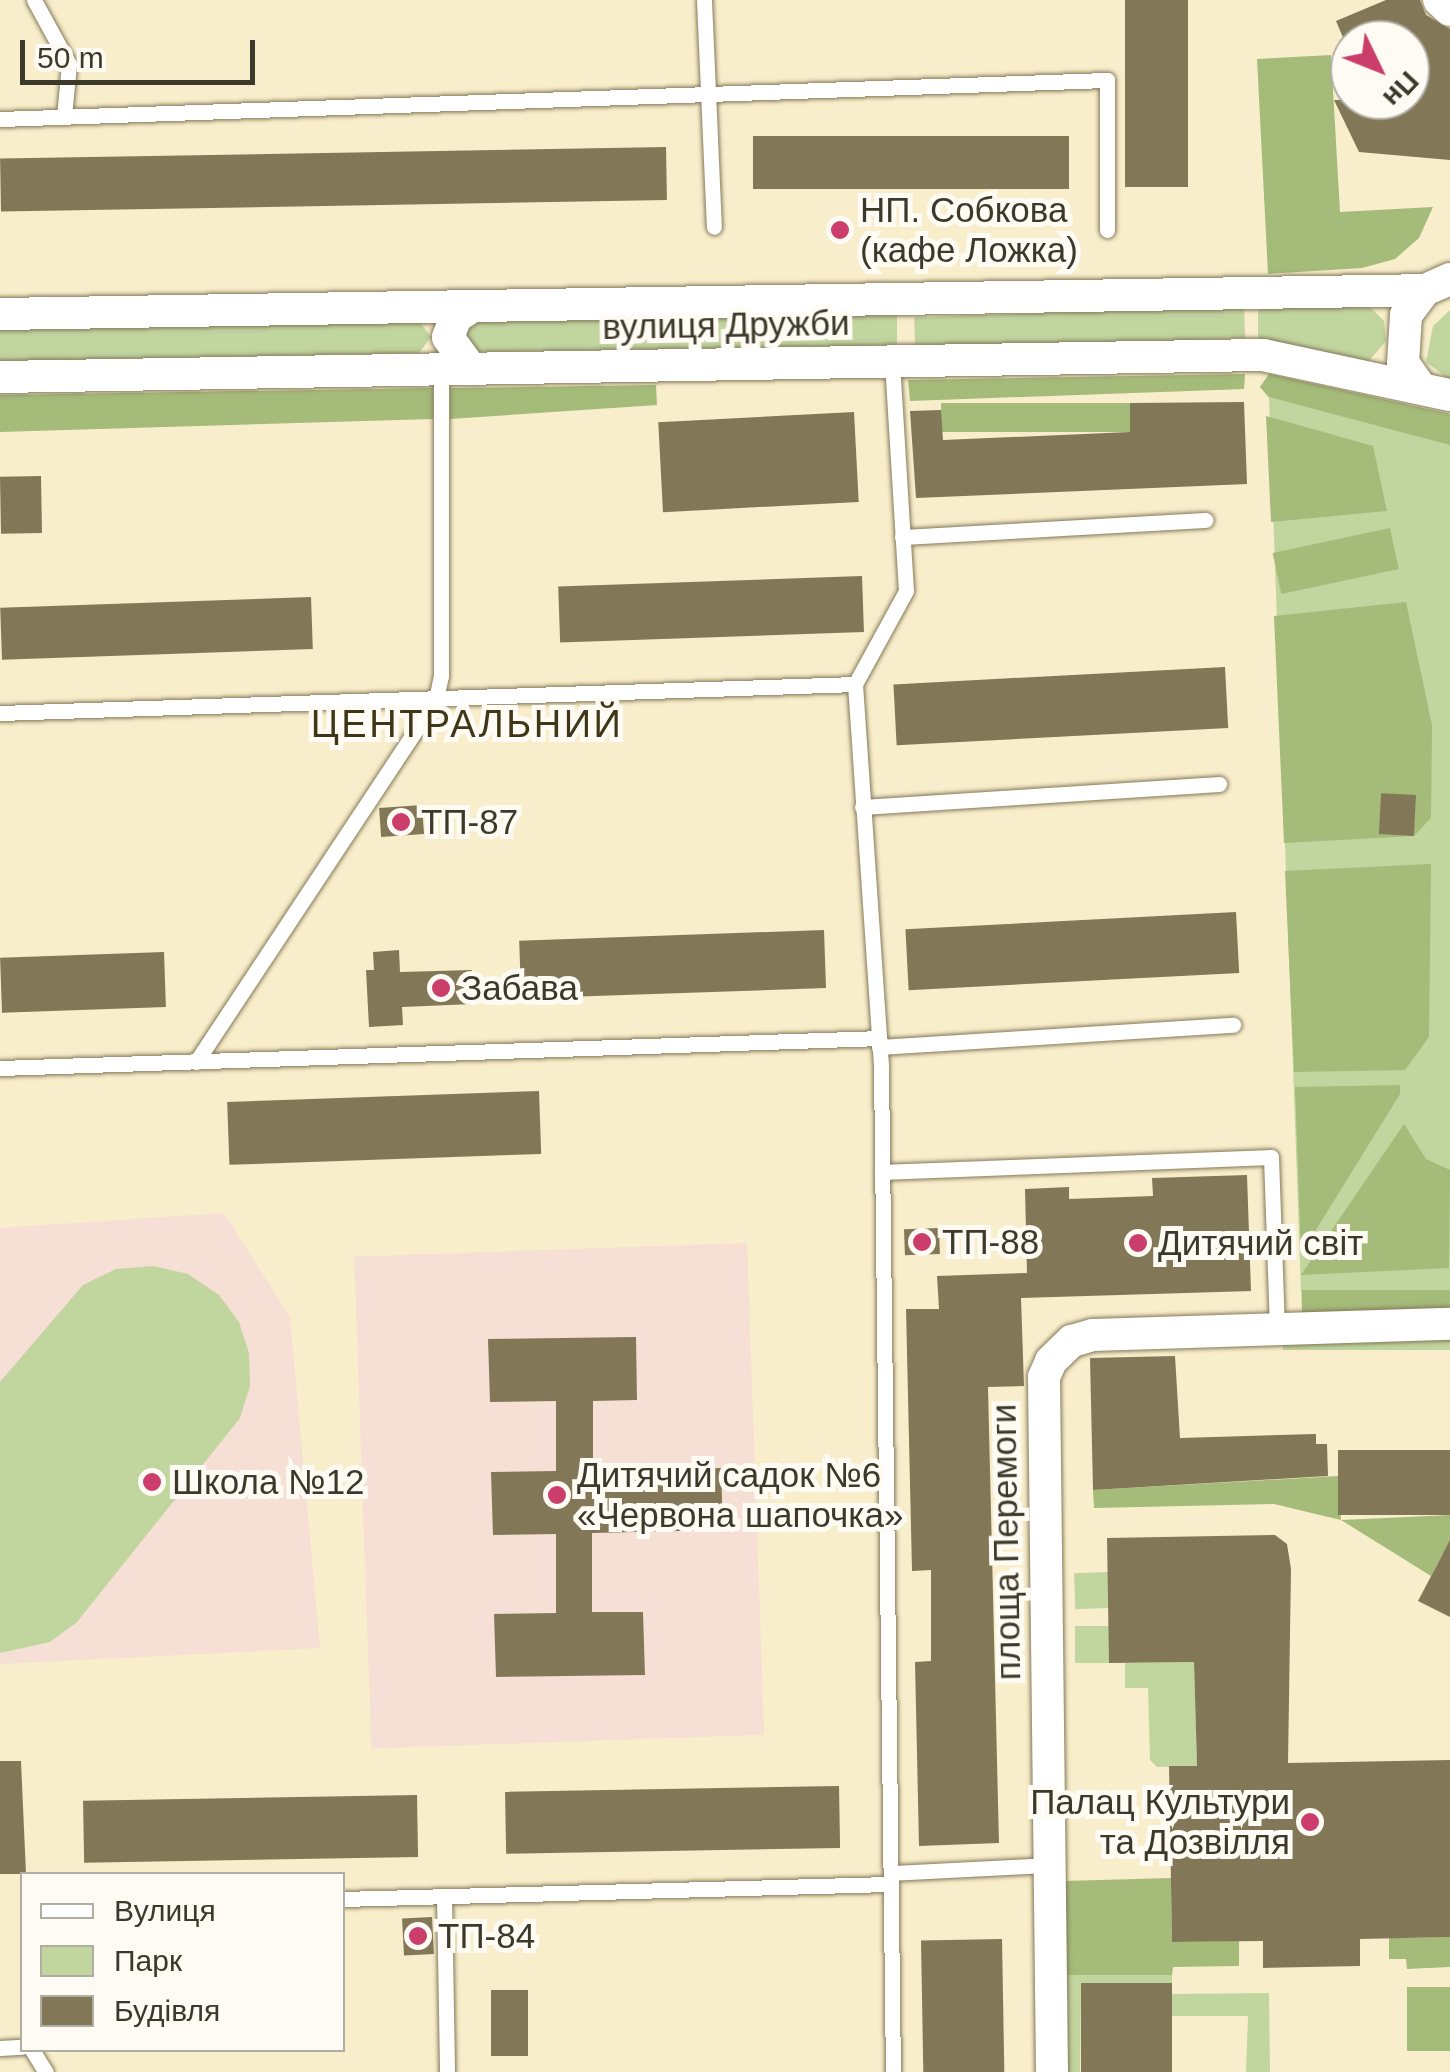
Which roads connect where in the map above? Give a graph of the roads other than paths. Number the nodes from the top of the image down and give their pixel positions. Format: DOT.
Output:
graph roads {
  1 [pos="34,0"];
  2 [pos="704,0"];
  3 [pos="1439,0"];
  4 [pos="1450,10"];
  5 [pos="705,94"];
  6 [pos="64,117"];
  7 [pos="0,119"];
  8 [pos="714,227"];
  9 [pos="1107,230"];
  10 [pos="1438,284"];
  11 [pos="418,306"];
  12 [pos="473,306"];
  13 [pos="0,314"];
  14 [pos="892,362"];
  15 [pos="442,370"];
  16 [pos="0,378"];
  17 [pos="1435,391"];
  18 [pos="1206,520"];
  19 [pos="902,537"];
  20 [pos="854,684"];
  21 [pos="436,698"];
  22 [pos="0,713"];
  23 [pos="1220,784"];
  24 [pos="862,807"];
  25 [pos="1233,1025"];
  26 [pos="879,1042"];
  27 [pos="196,1062"];
  28 [pos="0,1068"];
  29 [pos="882,1172"];
  30 [pos="1450,1324"];
  31 [pos="1277,1330"];
  32 [pos="1050,1866"];
  33 [pos="891,1878"];
  34 [pos="444,1896"];
  35 [pos="345,1899"];
  36 [pos="447,2072"];
  37 [pos="893,2072"];
  38 [pos="1052,2072"];
  1 -- 6 [label="lane"];
  2 -- 5 [label="lane"];
  3 -- 4 [label="street"];
  5 -- 6 [label="lane"];
  5 -- 8 [label="lane"];
  5 -- 9 [label="lane"];
  6 -- 7 [label="lane"];
  10 -- 12 [label="street, вулиця Дружби"];
  10 -- 17 [label="street"];
  11 -- 12 [label="street, вулиця Дружби"];
  11 -- 13 [label="street, вулиця Дружби"];
  11 -- 15 [label="street"];
  12 -- 15 [label="street"];
  14 -- 15 [label="street, вулиця Дружби"];
  14 -- 17 [label="street, вулиця Дружби"];
  14 -- 19 [label="lane"];
  15 -- 16 [label="street, вулиця Дружби"];
  15 -- 21 [label="lane"];
  18 -- 19 [label="lane"];
  19 -- 20 [label="lane"];
  20 -- 21 [label="lane"];
  20 -- 24 [label="lane"];
  21 -- 22 [label="lane"];
  21 -- 27 [label="lane"];
  23 -- 24 [label="lane"];
  24 -- 26 [label="lane"];
  25 -- 26 [label="lane"];
  26 -- 27 [label="lane"];
  26 -- 29 [label="lane"];
  27 -- 28 [label="lane"];
  29 -- 31 [label="lane"];
  29 -- 33 [label="lane"];
  30 -- 31 [label="street, площа Перемоги"];
  31 -- 32 [label="street, площа Перемоги"];
  32 -- 33 [label="lane"];
  32 -- 38 [label="street, площа Перемоги"];
  33 -- 34 [label="lane"];
  33 -- 37 [label="lane"];
  34 -- 35 [label="lane"];
  34 -- 36 [label="lane"];
}
